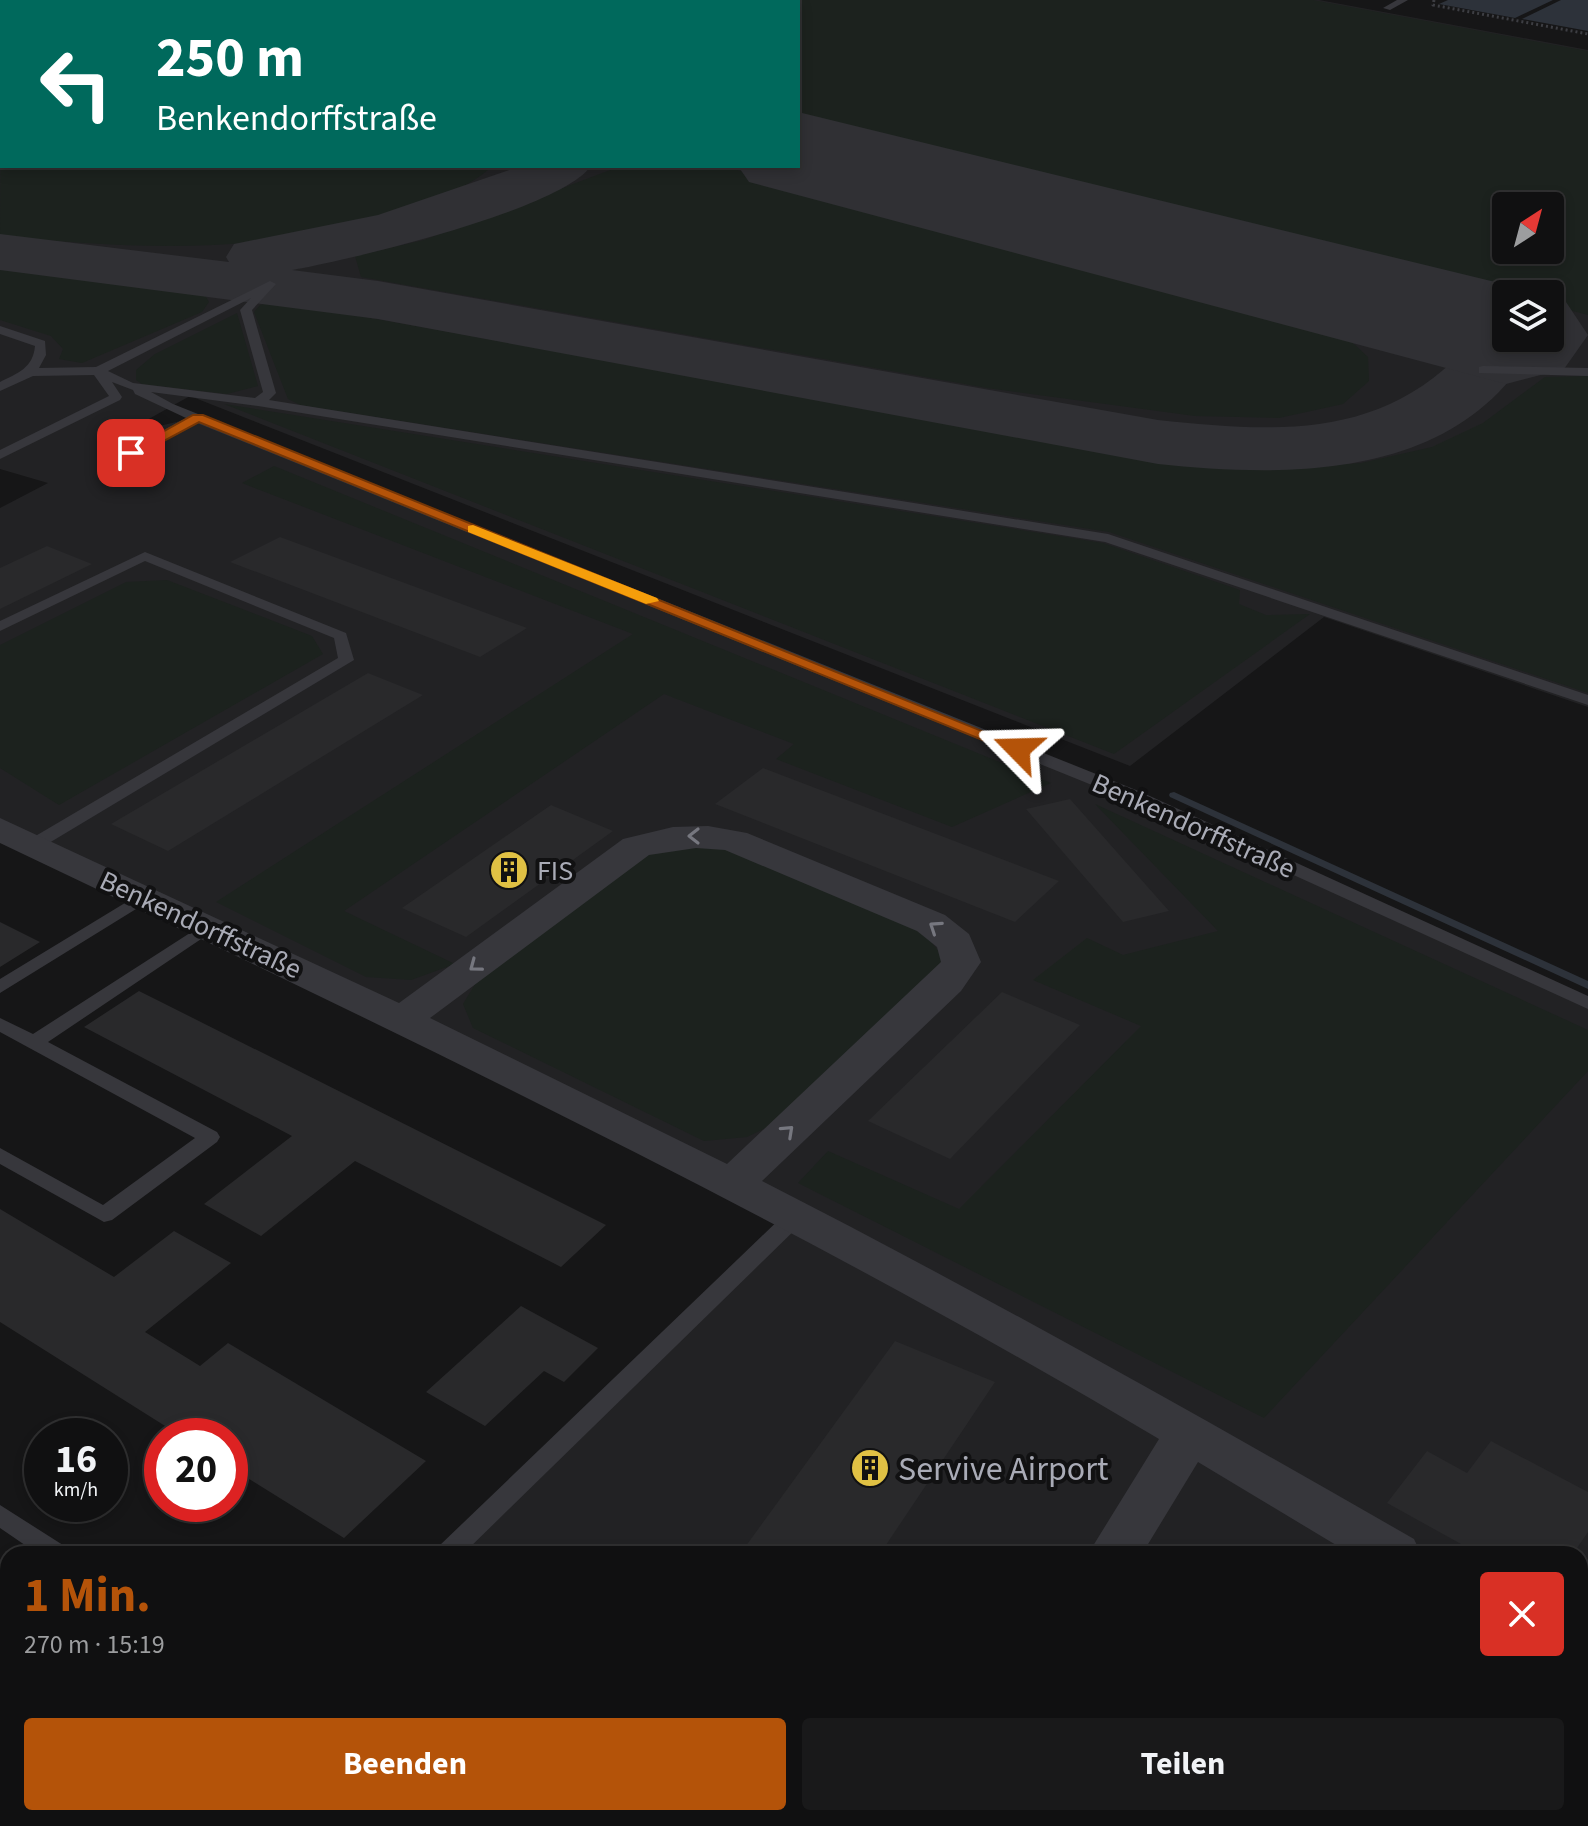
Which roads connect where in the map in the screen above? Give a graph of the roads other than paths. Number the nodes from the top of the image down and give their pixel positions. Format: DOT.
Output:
graph roads {
  1 [pos="1404,0"];
  2 [pos="1387,8"];
  3 [pos="0,330"];
  4 [pos="1483,370"];
  5 [pos="98,371"];
  6 [pos="31,372"];
  7 [pos="1588,372"];
  8 [pos="130,386"];
  9 [pos="0,387"];
  10 [pos="258,402"];
  11 [pos="198,417"];
  12 [pos="131,453"];
  13 [pos="0,455"];
  14 [pos="0,627"];
  15 [pos="1588,700"];
  16 [pos="17,837"];
  17 [pos="143,897"];
  18 [pos="207,927"];
  19 [pos="0,987"];
  20 [pos="1588,1003"];
  21 [pos="402,1020"];
  22 [pos="0,1024"];
  23 [pos="34,1042"];
  24 [pos="0,1155"];
  25 [pos="731,1185"];
  26 [pos="795,1217"];
  27 [pos="1189,1434"];
  28 [pos="0,1515"];
  29 [pos="45,1546"];
  30 [pos="455,1546"];
  31 [pos="1119,1546"];
  32 [pos="1381,1546"];
  1 -- 2 [label="lane"];
  3 -- 6 [label="lane"];
  4 -- 7 [label="lane"];
  5 -- 6 [label="lane"];
  5 -- 8 [label="lane"];
  5 -- 10 [label="lane"];
  5 -- 13 [label="lane"];
  6 -- 9 [label="lane"];
  8 -- 10 [label="lane"];
  8 -- 11 [label="lane, Benkendorffstraße"];
  10 -- 15 [label="lane"];
  11 -- 12 [label="lane"];
  11 -- 20 [label="lane, Benkendorffstraße"];
  14 -- 16 [label="lane"];
  16 -- 17 [label="street, Benkendorffstraße"];
  17 -- 18 [label="street, Benkendorffstraße"];
  17 -- 19 [label="lane"];
  18 -- 21 [label="street, Benkendorffstraße"];
  18 -- 23 [label="lane"];
  21 -- 25 [label="street, Benkendorffstraße"];
  25 -- 21 [label="street, one-way"];
  22 -- 23 [label="lane"];
  23 -- 24 [label="lane"];
  25 -- 26 [label="street, Benkendorffstraße"];
  26 -- 27 [label="street, Benkendorffstraße"];
  26 -- 30 [label="lane"];
  27 -- 31 [label="street"];
  27 -- 32 [label="street, Benkendorffstraße"];
  28 -- 29 [label="lane"];
}
